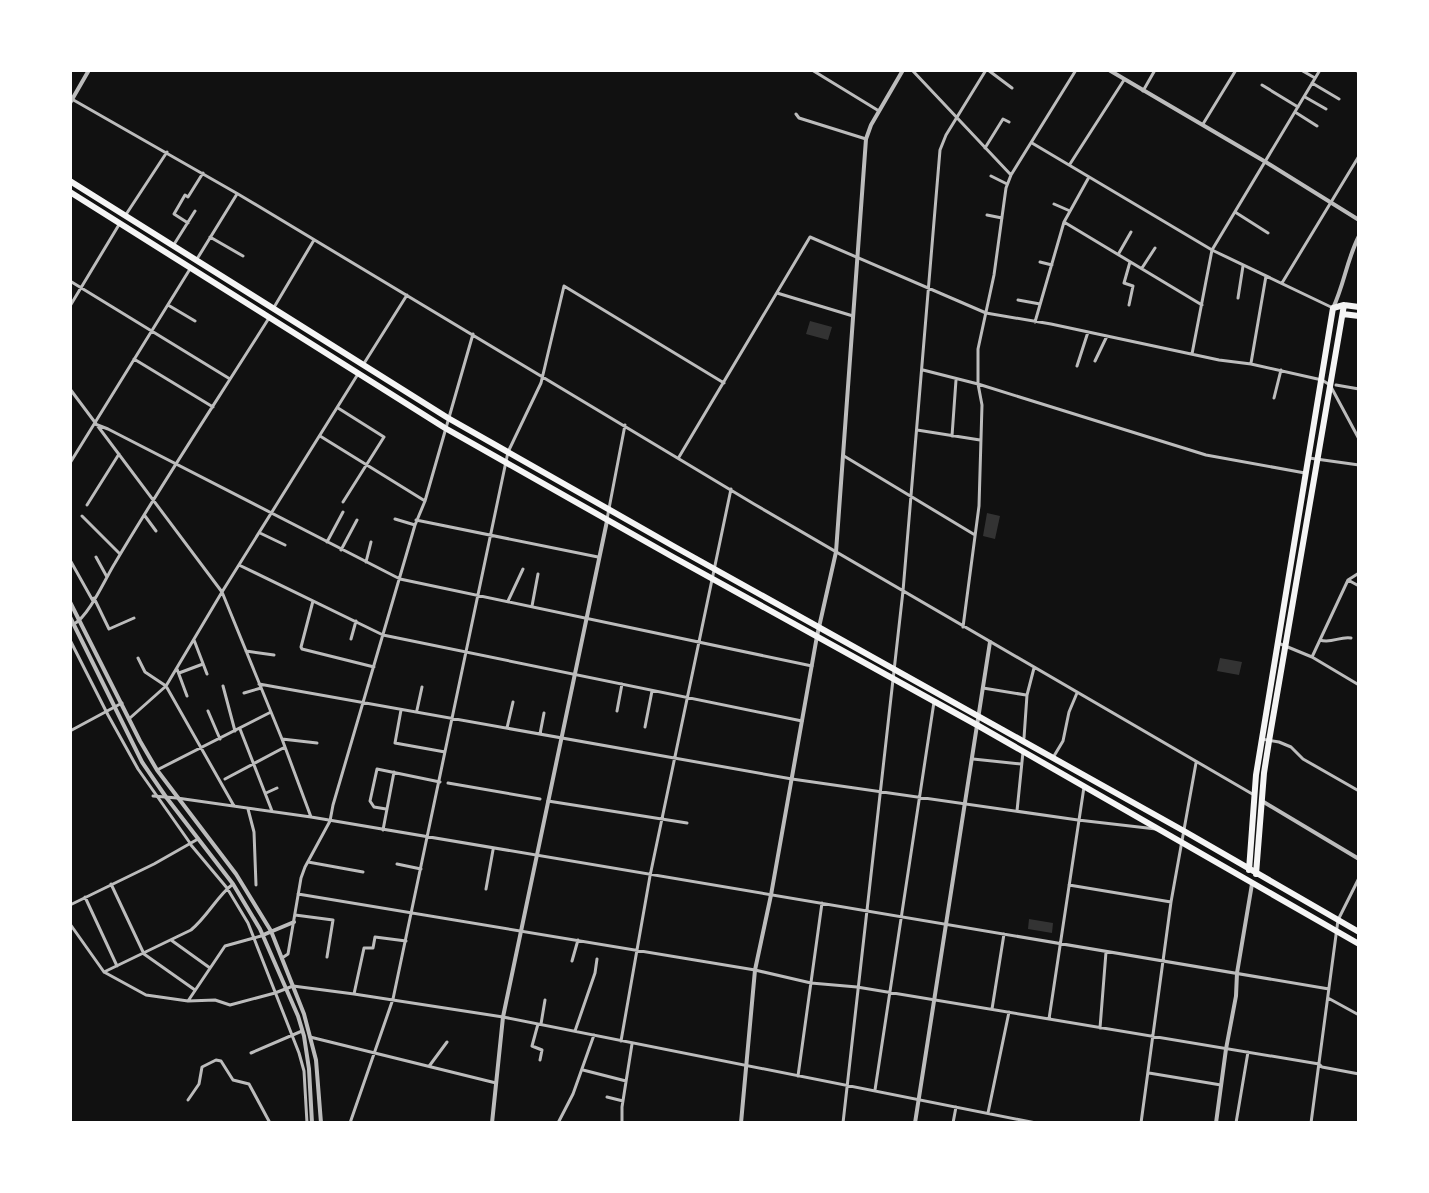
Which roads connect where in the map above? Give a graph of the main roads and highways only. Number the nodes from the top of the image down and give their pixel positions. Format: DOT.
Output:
graph roads {
  1 [pos="70,181"];
  2 [pos="70,192"];
  3 [pos="1344,305"];
  4 [pos="1359,307"];
  5 [pos="1333,308"];
  6 [pos="1343,314"];
  7 [pos="1359,316"];
  8 [pos="1313,458"];
  9 [pos="1282,644"];
  10 [pos="1265,740"];
  11 [pos="1249,868"];
  12 [pos="1257,873"];
  13 [pos="1252,881"];
  14 [pos="1359,932"];
  15 [pos="1359,944"];
  1 -- 11 [label="highway"];
  2 -- 13 [label="highway"];
  3 -- 4 [label="highway"];
  3 -- 5 [label="highway"];
  3 -- 6 [label="highway"];
  5 -- 6 [label="highway"];
  5 -- 8 [label="highway"];
  6 -- 7 [label="highway"];
  6 -- 8 [label="highway"];
  8 -- 9 [label="highway"];
  8 -- 9 [label="highway"];
  9 -- 10 [label="highway"];
  10 -- 11 [label="highway"];
  10 -- 12 [label="highway"];
  11 -- 12 [label="highway"];
  11 -- 13 [label="highway"];
  12 -- 13 [label="highway"];
  12 -- 14 [label="highway"];
  13 -- 15 [label="highway"];
}
